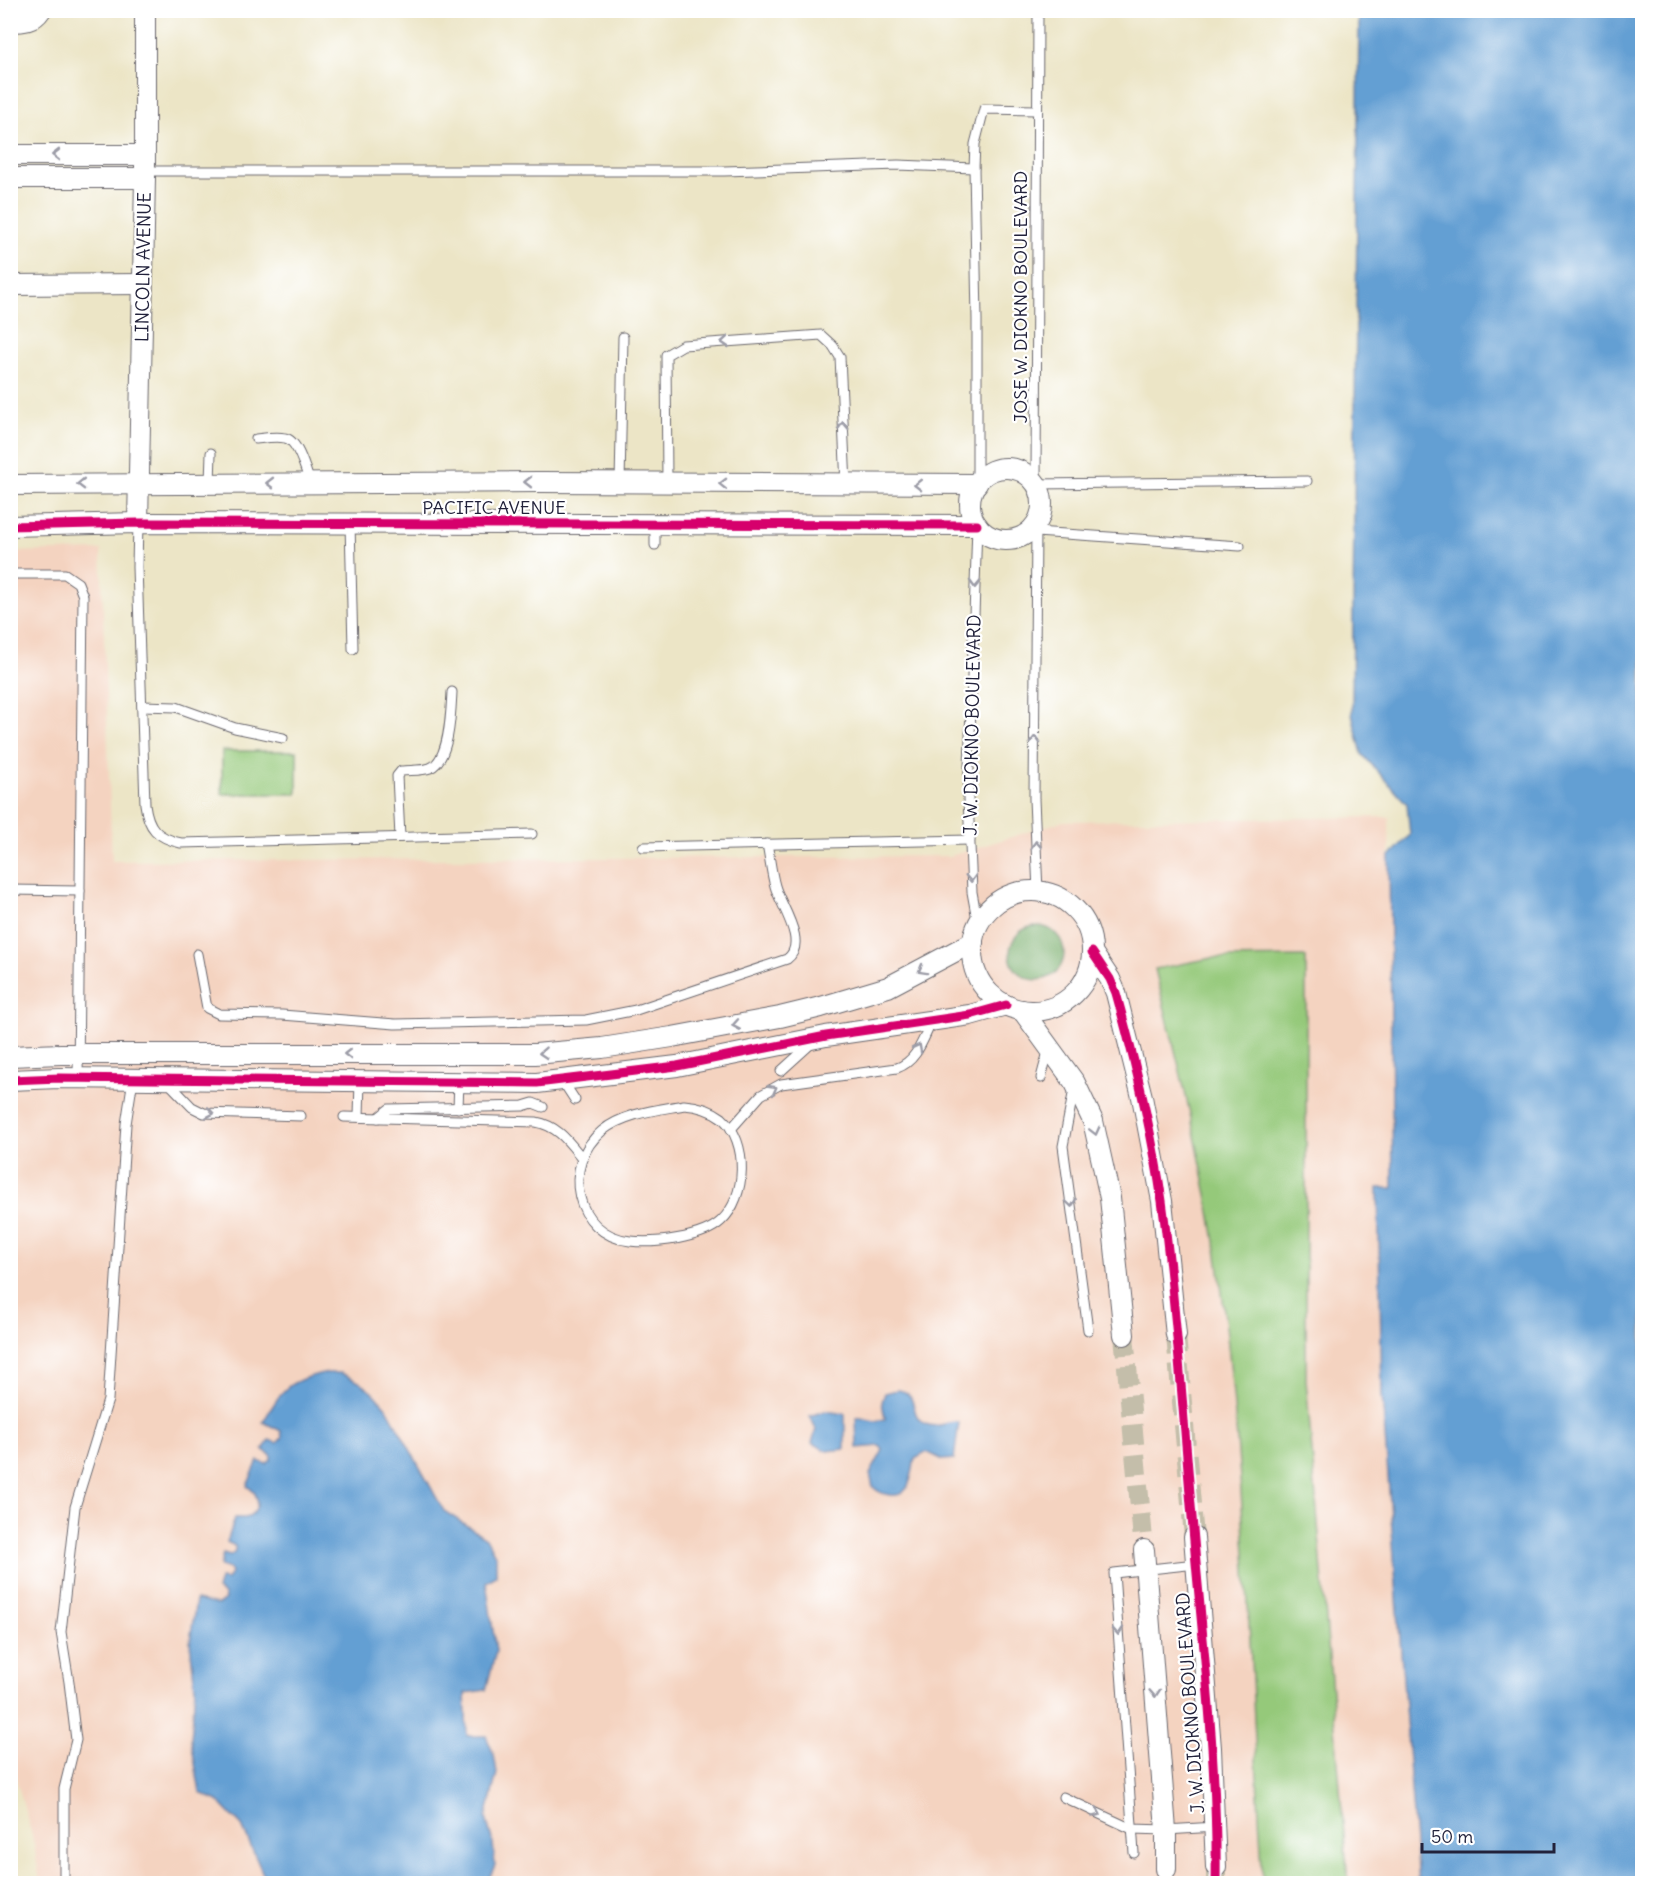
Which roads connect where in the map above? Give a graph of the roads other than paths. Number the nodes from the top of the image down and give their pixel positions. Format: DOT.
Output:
graph roads {
  1 [pos="41,10"];
  2 [pos="145,10"];
  3 [pos="1038,10"];
  4 [pos="10,22"];
  5 [pos="1036,110"];
  6 [pos="10,155"];
  7 [pos="145,168"];
  8 [pos="974,168"];
  9 [pos="10,178"];
  10 [pos="142,284"];
  11 [pos="10,285"];
  12 [pos="623,337"];
  13 [pos="256,439"];
  14 [pos="211,453"];
  15 [pos="1307,482"];
  16 [pos="210,483"];
  17 [pos="310,483"];
  18 [pos="620,483"];
  19 [pos="668,483"];
  20 [pos="139,484"];
  21 [pos="976,484"];
  22 [pos="1036,484"];
  23 [pos="10,485"];
  24 [pos="846,485"];
  25 [pos="138,523"];
  26 [pos="655,523"];
  27 [pos="350,524"];
  28 [pos="977,525"];
  29 [pos="10,526"];
  30 [pos="1036,528"];
  31 [pos="655,545"];
  32 [pos="1240,546"];
  33 [pos="10,574"];
  34 [pos="353,649"];
  35 [pos="452,692"];
  36 [pos="142,706"];
  37 [pos="283,738"];
  38 [pos="532,834"];
  39 [pos="400,837"];
  40 [pos="970,840"];
  41 [pos="767,844"];
  42 [pos="643,847"];
  43 [pos="10,890"];
  44 [pos="80,891"];
  45 [pos="1038,892"];
  46 [pos="976,934"];
  47 [pos="1092,952"];
  48 [pos="197,954"];
  49 [pos="1014,1008"];
  50 [pos="932,1021"];
  51 [pos="818,1037"];
  52 [pos="1050,1046"];
  53 [pos="78,1054"];
  54 [pos="10,1056"];
  55 [pos="781,1071"];
  56 [pos="78,1078"];
  57 [pos="1041,1078"];
  58 [pos="133,1079"];
  59 [pos="165,1079"];
  60 [pos="10,1080"];
  61 [pos="360,1080"];
  62 [pos="562,1080"];
  63 [pos="459,1082"];
  64 [pos="1075,1083"];
  65 [pos="575,1100"];
  66 [pos="543,1107"];
  67 [pos="458,1108"];
  68 [pos="301,1116"];
  69 [pos="344,1117"];
  70 [pos="359,1117"];
  71 [pos="378,1118"];
  72 [pos="731,1129"];
  73 [pos="582,1158"];
  74 [pos="1086,1325"];
  75 [pos="1124,1335"];
  76 [pos="1176,1335"];
  77 [pos="1194,1537"];
  78 [pos="1145,1560"];
  79 [pos="1196,1564"];
  80 [pos="1063,1797"];
  81 [pos="1216,1827"];
  82 [pos="1132,1828"];
  83 [pos="1166,1830"];
  84 [pos="1134,1853"];
  85 [pos="1216,1867"];
  86 [pos="1166,1869"];
  87 [pos="64,1884"];
  1 -- 4 [label="street"];
  2 -- 7 [label="street, LINCOLN AVENUE"];
  3 -- 5 [label="lane, JOSE W. DIOKNO BOULEVARD"];
  5 -- 8 [label="lane"];
  5 -- 22 [label="lane, JOSE W. DIOKNO BOULEVARD"];
  7 -- 6 [label="street, one-way"];
  7 -- 8 [label="lane"];
  7 -- 9 [label="street"];
  7 -- 10 [label="street, LINCOLN AVENUE"];
  8 -- 21 [label="lane"];
  10 -- 11 [label="street"];
  10 -- 20 [label="street, LINCOLN AVENUE"];
  12 -- 18 [label="lane"];
  13 -- 17 [label="lane"];
  14 -- 16 [label="lane"];
  15 -- 22 [label="lane"];
  17 -- 16 [label="street, PACIFIC AVENUE, one-way"];
  16 -- 20 [label="street, PACIFIC AVENUE"];
  18 -- 17 [label="street, PACIFIC AVENUE, one-way"];
  18 -- 19 [label="street, PACIFIC AVENUE"];
  24 -- 19 [label="street, PACIFIC AVENUE, one-way"];
  24 -- 19 [label="lane, one-way"];
  20 -- 23 [label="street, PACIFIC AVENUE, one-way"];
  20 -- 25 [label="street, LINCOLN AVENUE"];
  21 -- 22 [label="street"];
  21 -- 24 [label="street, PACIFIC AVENUE, one-way"];
  21 -- 28 [label="street"];
  22 -- 30 [label="street"];
  25 -- 27 [label="street, PACIFIC AVENUE"];
  25 -- 29 [label="street, PACIFIC AVENUE"];
  25 -- 36 [label="lane"];
  26 -- 27 [label="street, PACIFIC AVENUE"];
  26 -- 28 [label="street, PACIFIC AVENUE"];
  26 -- 31 [label="lane"];
  27 -- 34 [label="lane"];
  28 -- 30 [label="street"];
  28 -- 40 [label="lane, J. W. DIOKNO BOULEVARD, one-way"];
  30 -- 32 [label="lane"];
  45 -- 30 [label="lane, one-way"];
  33 -- 44 [label="lane"];
  35 -- 39 [label="lane"];
  36 -- 37 [label="lane"];
  36 -- 39 [label="lane"];
  38 -- 39 [label="lane"];
  40 -- 41 [label="lane"];
  40 -- 46 [label="lane, J. W. DIOKNO BOULEVARD, one-way"];
  41 -- 42 [label="lane"];
  41 -- 48 [label="lane"];
  43 -- 44 [label="lane"];
  44 -- 53 [label="lane"];
  45 -- 46 [label="street"];
  45 -- 47 [label="street"];
  46 -- 49 [label="street"];
  46 -- 53 [label="street, one-way"];
  47 -- 49 [label="street"];
  47 -- 76 [label="street"];
  49 -- 50 [label="street"];
  49 -- 52 [label="street"];
  50 -- 51 [label="street"];
  72 -- 50 [label="lane, one-way"];
  51 -- 55 [label="lane"];
  51 -- 62 [label="street"];
  52 -- 57 [label="lane"];
  52 -- 64 [label="street"];
  53 -- 54 [label="street"];
  53 -- 56 [label="lane"];
  56 -- 58 [label="street"];
  56 -- 60 [label="street"];
  58 -- 59 [label="street"];
  58 -- 87 [label="lane"];
  59 -- 61 [label="street"];
  59 -- 68 [label="lane, one-way"];
  61 -- 63 [label="street"];
  61 -- 70 [label="lane"];
  62 -- 63 [label="street"];
  62 -- 65 [label="lane"];
  63 -- 67 [label="lane"];
  64 -- 74 [label="lane, one-way"];
  64 -- 75 [label="street, one-way"];
  66 -- 67 [label="lane"];
  67 -- 71 [label="lane"];
  69 -- 70 [label="lane"];
  70 -- 71 [label="lane"];
  71 -- 73 [label="lane"];
  72 -- 73 [label="lane"];
  72 -- 73 [label="lane"];
  77 -- 79 [label="street, J. W. DIOKNO BOULEVARD"];
  78 -- 79 [label="lane"];
  78 -- 82 [label="lane, one-way"];
  78 -- 83 [label="street, J. W. DIOKNO BOULEVARD, one-way"];
  79 -- 81 [label="street, J. W. DIOKNO BOULEVARD"];
  80 -- 82 [label="lane, one-way"];
  81 -- 83 [label="lane"];
  81 -- 85 [label="street, J. W. DIOKNO BOULEVARD"];
  82 -- 83 [label="lane"];
  82 -- 84 [label="lane"];
  83 -- 86 [label="street, J. W. DIOKNO BOULEVARD"];
}
